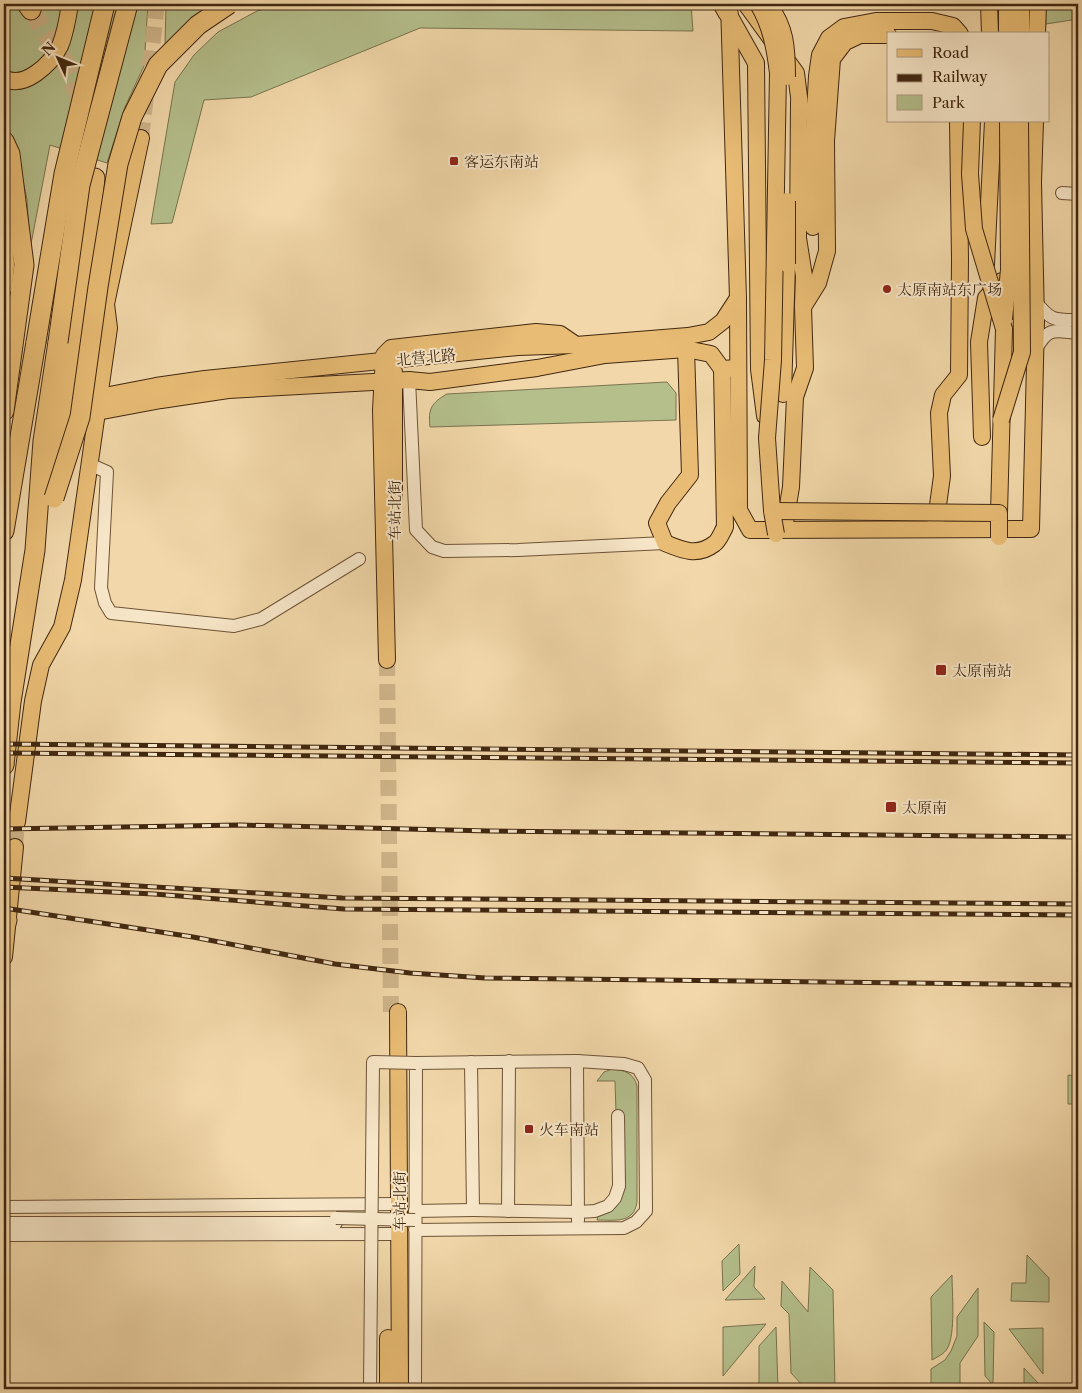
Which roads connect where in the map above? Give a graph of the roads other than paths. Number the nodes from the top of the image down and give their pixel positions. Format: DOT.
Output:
graph roads {
  1 [pos="70,4"];
  2 [pos="104,4"];
  3 [pos="128,4"];
  4 [pos="229,4"];
  5 [pos="746,4"];
  6 [pos="758,4"];
  7 [pos="768,4"];
  8 [pos="988,4"];
  9 [pos="1007,4"];
  10 [pos="1021,4"];
  11 [pos="1038,4"];
  12 [pos="727,7"];
  13 [pos="958,32"];
  14 [pos="990,32"];
  15 [pos="1007,32"];
  16 [pos="1021,32"];
  17 [pos="1037,32"];
  18 [pos="887,35"];
  19 [pos="4,78"];
  20 [pos="800,102"];
  21 [pos="958,122"];
  22 [pos="972,122"];
  23 [pos="993,122"];
  24 [pos="1008,122"];
  25 [pos="1020,122"];
  26 [pos="1035,122"];
  27 [pos="141,138"];
  28 [pos="4,141"];
  29 [pos="826,141"];
  30 [pos="812,166"];
  31 [pos="94,178"];
  32 [pos="1062,193"];
  33 [pos="1078,194"];
  34 [pos="4,219"];
  35 [pos="813,227"];
  36 [pos="1034,246"];
  37 [pos="787,264"];
  38 [pos="4,288"];
  39 [pos="738,298"];
  40 [pos="986,298"];
  41 [pos="1035,301"];
  42 [pos="803,307"];
  43 [pos="1078,320"];
  44 [pos="1004,329"];
  45 [pos="1078,333"];
  46 [pos="576,345"];
  47 [pos="686,349"];
  48 [pos="1035,352"];
  49 [pos="427,356"];
  50 [pos="389,361"];
  51 [pos="730,369"];
  52 [pos="395,381"];
  53 [pos="430,382"];
  54 [pos="783,394"];
  55 [pos="98,405"];
  56 [pos="4,411"];
  57 [pos="1001,420"];
  58 [pos="982,437"];
  59 [pos="768,438"];
  60 [pos="4,451"];
  61 [pos="89,464"];
  62 [pos="54,498"];
  63 [pos="772,511"];
  64 [pos="999,513"];
  65 [pos="4,524"];
  66 [pos="784,529"];
  67 [pos="935,529"];
  68 [pos="665,543"];
  69 [pos="35,550"];
  70 [pos="359,559"];
  71 [pos="391,659"];
  72 [pos="4,766"];
  73 [pos="17,822"];
  74 [pos="15,847"];
  75 [pos="6,925"];
  76 [pos="4,957"];
  77 [pos="394,1013"];
  78 [pos="577,1061"];
  79 [pos="472,1062"];
  80 [pos="509,1062"];
  81 [pos="421,1063"];
  82 [pos="618,1116"];
  83 [pos="394,1204"];
  84 [pos="4,1207"];
  85 [pos="473,1210"];
  86 [pos="508,1211"];
  87 [pos="579,1212"];
  88 [pos="4,1218"];
  89 [pos="65,1221"];
  90 [pos="371,1221"];
  91 [pos="4,1223"];
  92 [pos="408,1225"];
  93 [pos="578,1229"];
  94 [pos="4,1235"];
  95 [pos="394,1258"];
  96 [pos="370,1389"];
  97 [pos="388,1389"];
  98 [pos="400,1389"];
  99 [pos="415,1389"];
  1 -- 19 [label="main road"];
  2 -- 65 [label="highway, bridge"];
  3 -- 69 [label="highway, bridge"];
  4 -- 62 [label="highway, bridge"];
  5 -- 20 [label="main road"];
  6 -- 59 [label="main road, bridge"];
  7 -- 37 [label="main road, bridge"];
  8 -- 14 [label="main road"];
  9 -- 15 [label="main road"];
  10 -- 16 [label="main road"];
  11 -- 17 [label="main road"];
  12 -- 39 [label="main road"];
  12 -- 59 [label="main road, bridge"];
  13 -- 30 [label="main road"];
  18 -- 29 [label="main road"];
  20 -- 30 [label="main road"];
  20 -- 42 [label="main road"];
  21 -- 67 [label="main road"];
  22 -- 44 [label="main road, bridge"];
  23 -- 40 [label="main road, bridge"];
  24 -- 44 [label="main road, bridge"];
  25 -- 57 [label="main road, bridge"];
  26 -- 36 [label="main road"];
  27 -- 55 [label="main road"];
  28 -- 56 [label="highway"];
  29 -- 30 [label="main road"];
  29 -- 42 [label="main road"];
  30 -- 35 [label="main road"];
  31 -- 62 [label="highway"];
  32 -- 33 [label="street"];
  34 -- 38 [label="main road"];
  36 -- 40 [label="main road"];
  36 -- 41 [label="main road"];
  37 -- 42 [label="main road"];
  37 -- 54 [label="main road"];
  39 -- 46 [label="main road, 北营北路"];
  39 -- 51 [label="main road"];
  40 -- 58 [label="main road"];
  41 -- 43 [label="street"];
  41 -- 48 [label="main road"];
  42 -- 66 [label="main road"];
  44 -- 57 [label="main road, bridge"];
  45 -- 48 [label="street"];
  46 -- 49 [label="main road, 北营北路"];
  46 -- 50 [label="main road"];
  47 -- 51 [label="main road, 北营北路"];
  47 -- 53 [label="main road, 北营北路"];
  47 -- 68 [label="main road"];
  48 -- 67 [label="main road"];
  49 -- 50 [label="main road, 北营北路"];
  49 -- 53 [label="main road"];
  50 -- 52 [label="main road, 车站北街"];
  50 -- 55 [label="main road, 北营北路"];
  51 -- 66 [label="main road"];
  51 -- 68 [label="main road"];
  52 -- 53 [label="main road, 北营北路"];
  52 -- 55 [label="main road, 北营北路"];
  52 -- 68 [label="street"];
  52 -- 71 [label="main road, 车站北街"];
  55 -- 61 [label="main road"];
  57 -- 64 [label="main road"];
  59 -- 63 [label="main road, bridge"];
  60 -- 65 [label="highway"];
  61 -- 70 [label="street"];
  61 -- 73 [label="main road"];
  62 -- 69 [label="highway"];
  63 -- 64 [label="main road, bridge"];
  63 -- 64 [label="main road, bridge"];
  66 -- 67 [label="main road"];
  69 -- 72 [label="highway"];
  74 -- 75 [label="main road"];
  75 -- 76 [label="main road"];
  77 -- 83 [label="main road, 车站北街"];
  78 -- 80 [label="street"];
  78 -- 87 [label="street"];
  78 -- 93 [label="street"];
  79 -- 80 [label="street"];
  79 -- 81 [label="street"];
  79 -- 85 [label="street"];
  80 -- 86 [label="street"];
  81 -- 90 [label="street, bridge"];
  81 -- 92 [label="street"];
  82 -- 87 [label="street"];
  83 -- 84 [label="street"];
  83 -- 92 [label="main road, 车站北街"];
  85 -- 86 [label="street"];
  85 -- 92 [label="street"];
  86 -- 87 [label="street"];
  87 -- 93 [label="street"];
  88 -- 89 [label="street"];
  89 -- 90 [label="street, bridge"];
  89 -- 91 [label="street"];
  90 -- 92 [label="street, bridge"];
  90 -- 96 [label="street, bridge"];
  92 -- 93 [label="street"];
  92 -- 94 [label="street"];
  92 -- 95 [label="main road, 车站北街"];
  92 -- 99 [label="street"];
  95 -- 97 [label="main road"];
  95 -- 98 [label="main road, 车站北街"];
}
